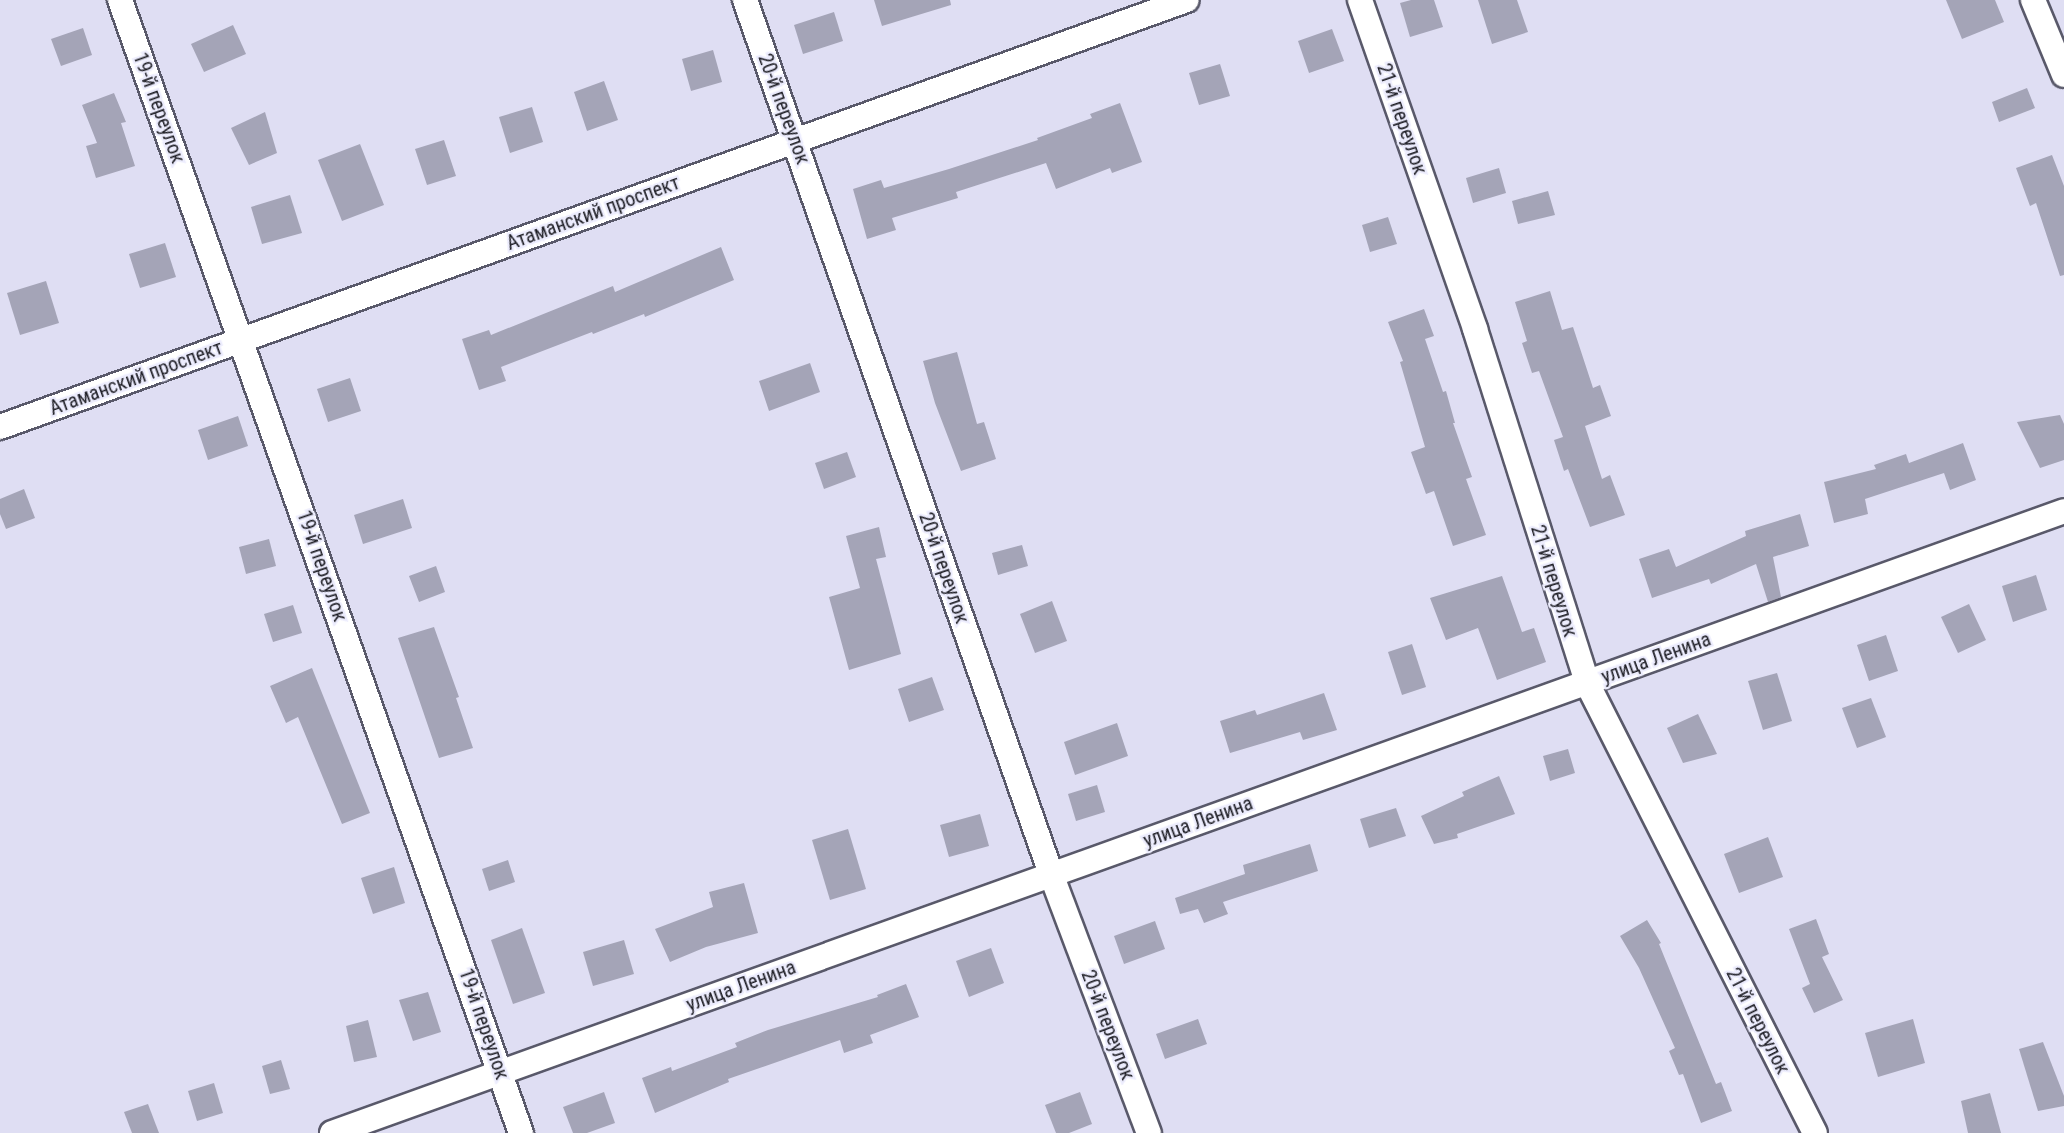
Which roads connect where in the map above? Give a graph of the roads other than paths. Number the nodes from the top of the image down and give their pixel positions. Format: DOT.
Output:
graph roads {
  1 [pos="120,0"];
  2 [pos="745,0"];
  3 [pos="1187,0"];
  4 [pos="1360,0"];
  5 [pos="2033,0"];
  6 [pos="2064,75"];
  7 [pos="795,141"];
  8 [pos="242,340"];
  9 [pos="0,427"];
  10 [pos="2064,511"];
  11 [pos="1587,683"];
  12 [pos="1051,874"];
  13 [pos="501,1073"];
  14 [pos="332,1133"];
  15 [pos="521,1133"];
  16 [pos="1149,1133"];
  17 [pos="1815,1133"];
  1 -- 8 [label="street, 19-й переулок"];
  2 -- 7 [label="street, 20-й переулок"];
  3 -- 7 [label="street, Атаманский проспект"];
  4 -- 11 [label="street, 21-й переулок"];
  5 -- 6 [label="street"];
  7 -- 8 [label="street, Атаманский проспект"];
  7 -- 12 [label="street, 20-й переулок"];
  8 -- 9 [label="street, Атаманский проспект"];
  8 -- 13 [label="street, 19-й переулок"];
  10 -- 11 [label="street, улица Ленина"];
  11 -- 12 [label="street, улица Ленина"];
  11 -- 17 [label="street, 21-й переулок"];
  12 -- 13 [label="street, улица Ленина"];
  12 -- 16 [label="street, 20-й переулок"];
  13 -- 14 [label="street, улица Ленина"];
  13 -- 15 [label="street, 19-й переулок"];
}
